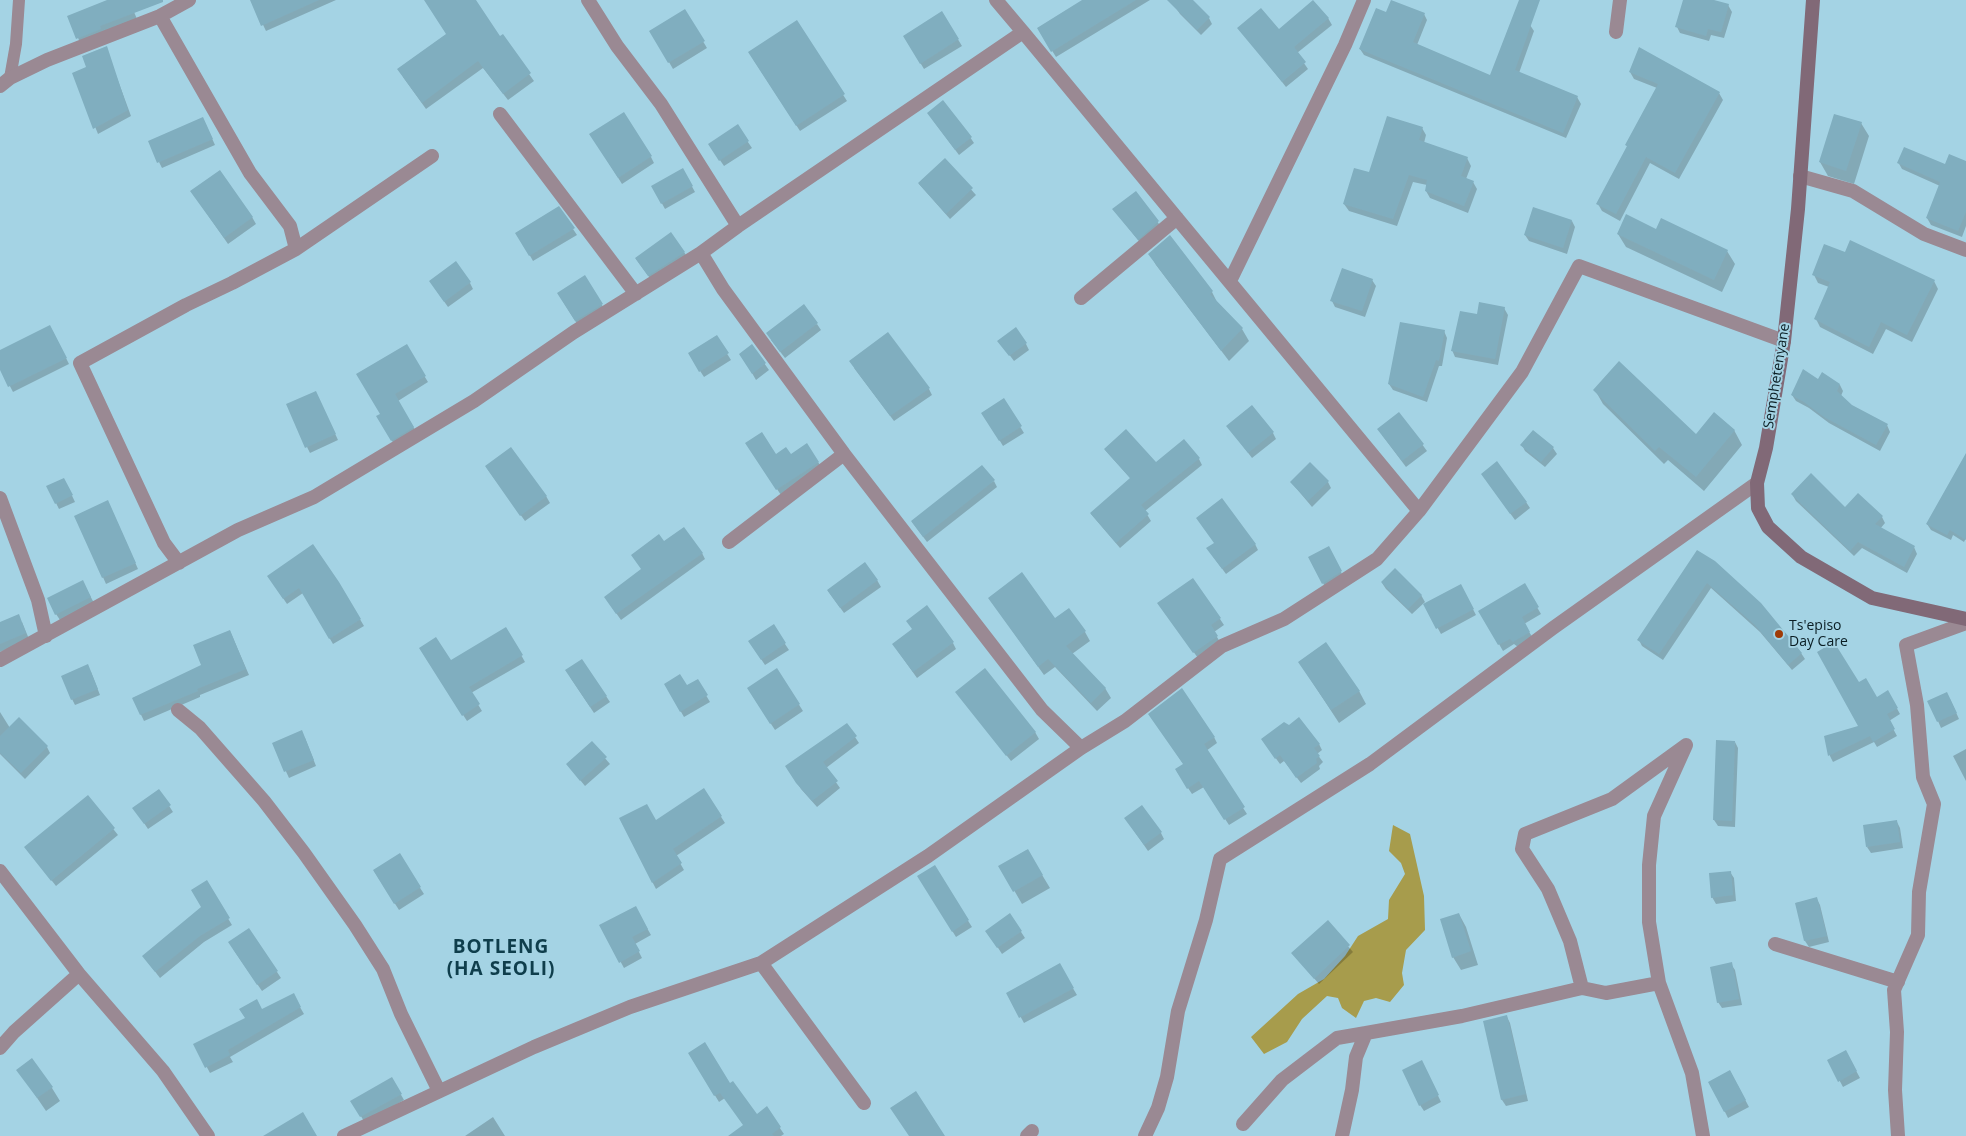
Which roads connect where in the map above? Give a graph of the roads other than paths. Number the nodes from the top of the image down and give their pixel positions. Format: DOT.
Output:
graph roads {
  1 [pos="19,0"];
  2 [pos="189,0"];
  3 [pos="588,0"];
  4 [pos="996,0"];
  5 [pos="1364,0"];
  6 [pos="1620,0"];
  7 [pos="1813,0"];
  8 [pos="160,16"];
  9 [pos="1023,32"];
  10 [pos="1616,32"];
  11 [pos="5,82"];
  12 [pos="500,114"];
  13 [pos="432,156"];
  14 [pos="1800,176"];
  15 [pos="1177,218"];
  16 [pos="738,226"];
  17 [pos="296,249"];
  18 [pos="1966,250"];
  19 [pos="701,253"];
  20 [pos="1230,281"];
  21 [pos="636,294"];
  22 [pos="1081,298"];
  23 [pos="1784,341"];
  24 [pos="844,454"];
  25 [pos="1757,483"];
  26 [pos="0,498"];
  27 [pos="1419,511"];
  28 [pos="729,542"];
  29 [pos="178,563"];
  30 [pos="1966,621"];
  31 [pos="46,636"];
  32 [pos="0,660"];
  33 [pos="178,710"];
  34 [pos="1081,748"];
  35 [pos="0,871"];
  36 [pos="1774,944"];
  37 [pos="760,963"];
  38 [pos="79,974"];
  39 [pos="1898,982"];
  40 [pos="1659,984"];
  41 [pos="1582,988"];
  42 [pos="1366,1033"];
  43 [pos="0,1048"];
  44 [pos="439,1091"];
  45 [pos="864,1103"];
  46 [pos="1243,1124"];
  47 [pos="208,1136"];
  48 [pos="344,1136"];
  49 [pos="1145,1136"];
  50 [pos="1342,1136"];
  51 [pos="1703,1136"];
  52 [pos="1898,1136"];
  1 -- 11 [label="lane"];
  2 -- 8 [label="street"];
  3 -- 16 [label="street"];
  4 -- 9 [label="street"];
  5 -- 20 [label="street"];
  6 -- 10 [label="street"];
  7 -- 14 [label="main road, Semphetenyane"];
  8 -- 11 [label="street"];
  8 -- 17 [label="street"];
  9 -- 15 [label="street"];
  9 -- 16 [label="street"];
  12 -- 21 [label="street"];
  13 -- 17 [label="street"];
  14 -- 18 [label="street"];
  14 -- 23 [label="main road, Semphetenyane"];
  15 -- 20 [label="street"];
  15 -- 22 [label="street"];
  16 -- 19 [label="street"];
  17 -- 29 [label="street"];
  19 -- 21 [label="street"];
  19 -- 24 [label="street"];
  20 -- 27 [label="street"];
  21 -- 29 [label="street"];
  23 -- 25 [label="main road, Semphetenyane"];
  23 -- 27 [label="street"];
  24 -- 28 [label="street"];
  24 -- 34 [label="street"];
  25 -- 30 [label="main road, Semphetenyane"];
  25 -- 49 [label="street"];
  26 -- 31 [label="street"];
  27 -- 34 [label="street"];
  29 -- 31 [label="street"];
  30 -- 39 [label="street"];
  31 -- 32 [label="street"];
  33 -- 44 [label="street"];
  34 -- 37 [label="street"];
  35 -- 38 [label="street"];
  36 -- 39 [label="street"];
  37 -- 44 [label="street"];
  37 -- 45 [label="street"];
  38 -- 43 [label="street"];
  38 -- 47 [label="street"];
  39 -- 52 [label="street"];
  40 -- 41 [label="street"];
  40 -- 41 [label="street"];
  40 -- 51 [label="street"];
  41 -- 42 [label="street"];
  42 -- 46 [label="street"];
  42 -- 50 [label="street"];
  44 -- 48 [label="street"];
}
